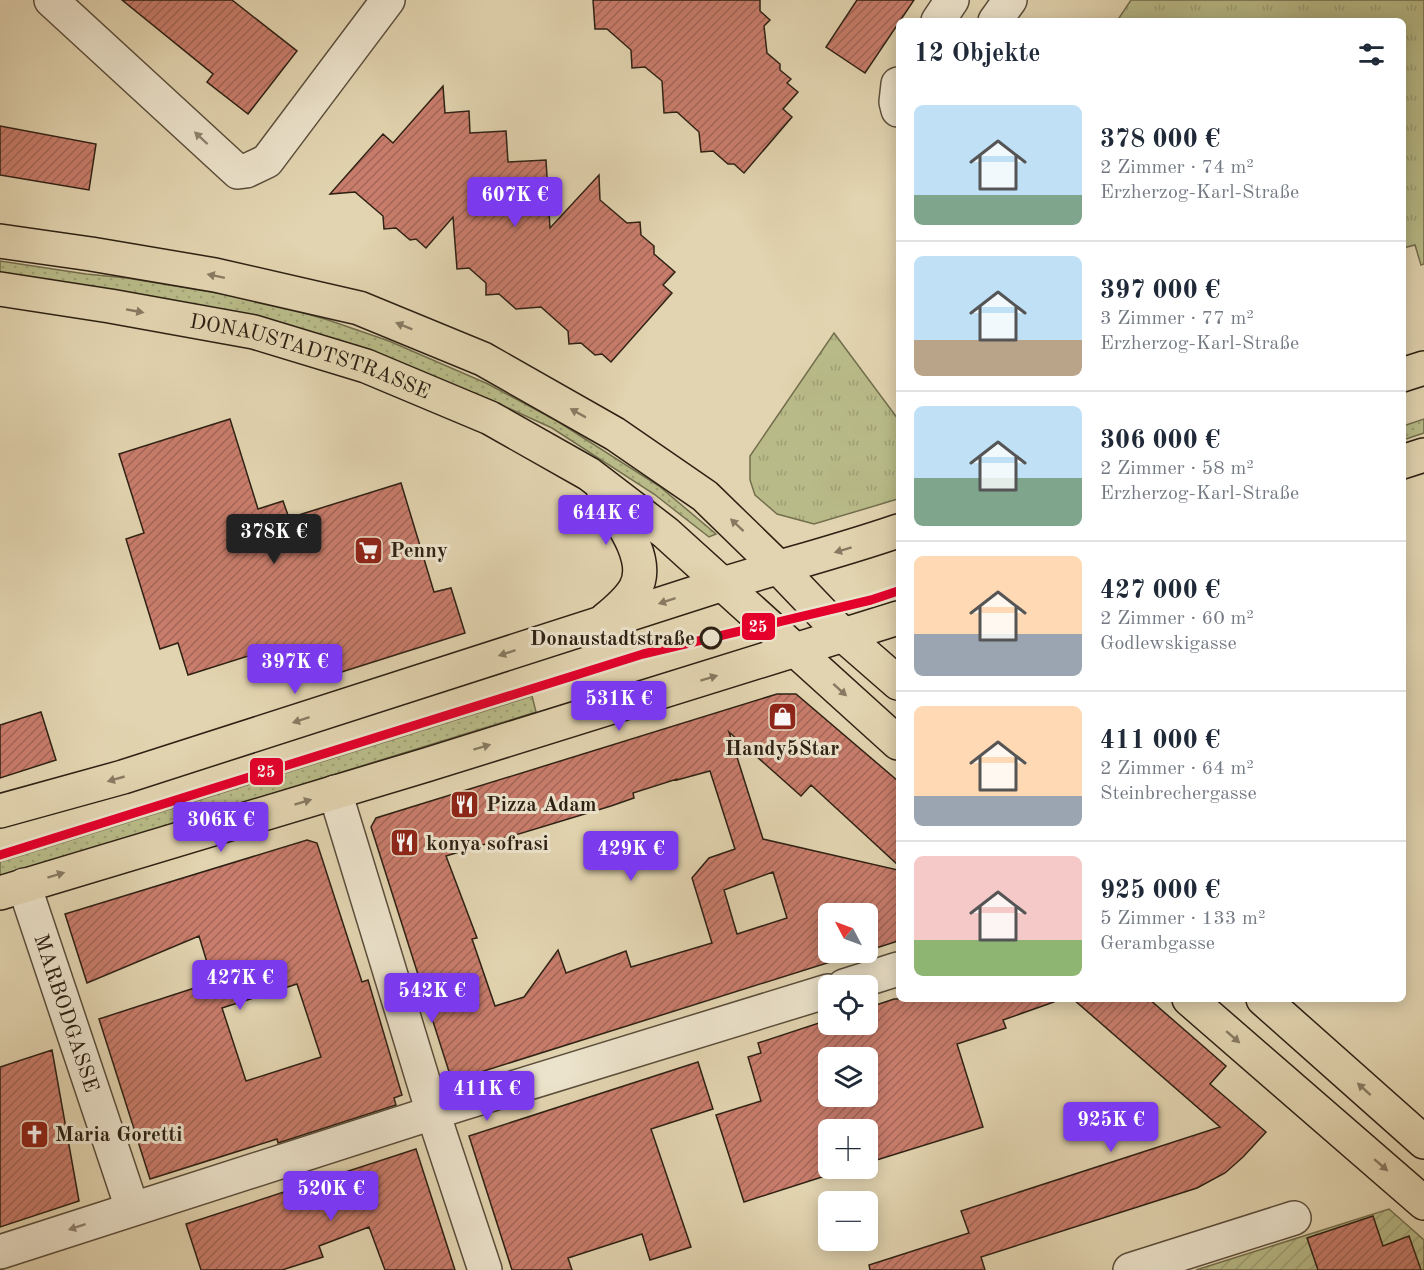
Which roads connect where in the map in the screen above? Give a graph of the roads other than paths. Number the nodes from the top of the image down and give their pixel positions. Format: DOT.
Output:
graph roads {
  1 [pos="51,0"];
  2 [pos="388,0"];
  3 [pos="952,0"];
  4 [pos="1010,0"];
  5 [pos="940,18"];
  6 [pos="998,18"];
  7 [pos="0,241"];
  8 [pos="0,289"];
  9 [pos="1424,368"];
  10 [pos="1406,374"];
  11 [pos="1424,455"];
  12 [pos="1406,461"];
  13 [pos="589,474"];
  14 [pos="896,532"];
  15 [pos="778,567"];
  16 [pos="723,584"];
  17 [pos="896,619"];
  18 [pos="603,622"];
  19 [pos="843,635"];
  20 [pos="796,651"];
  21 [pos="896,681"];
  22 [pos="896,740"];
  23 [pos="335,792"];
  24 [pos="0,811"];
  25 [pos="12,889"];
  26 [pos="896,970"];
  27 [pos="878,975"];
  28 [pos="818,994"];
  29 [pos="1192,1002"];
  30 [pos="1266,1002"];
  31 [pos="433,1113"];
  32 [pos="1424,1142"];
  33 [pos="1424,1203"];
  34 [pos="132,1208"];
  35 [pos="1294,1218"];
  36 [pos="0,1252"];
  37 [pos="485,1270"];
  38 [pos="1130,1270"];
  2 -- 1 [label="street, one-way"];
  3 -- 5 [label="street"];
  4 -- 6 [label="street"];
  15 -- 7 [label="main road, one-way"];
  8 -- 13 [label="main road, DONAUSTADTSTRASSE, one-way"];
  9 -- 10 [label="main road"];
  11 -- 12 [label="main road"];
  13 -- 16 [label="main road, DONAUSTADTSTRASSE"];
  13 -- 18 [label="main road"];
  14 -- 15 [label="main road, one-way"];
  15 -- 16 [label="main road"];
  15 -- 19 [label="main road"];
  16 -- 18 [label="main road, one-way"];
  16 -- 20 [label="main road, DONAUSTADTSTRASSE"];
  17 -- 19 [label="main road"];
  18 -- 24 [label="main road, one-way"];
  19 -- 20 [label="main road"];
  19 -- 21 [label="main road"];
  20 -- 22 [label="main road, DONAUSTADTSTRASSE, one-way"];
  23 -- 20 [label="main road, one-way"];
  25 -- 23 [label="main road, one-way"];
  23 -- 31 [label="street"];
  25 -- 34 [label="street, MARBODGASSE"];
  26 -- 27 [label="street"];
  28 -- 31 [label="street"];
  29 -- 33 [label="main road, one-way"];
  32 -- 30 [label="main road, one-way"];
  31 -- 34 [label="street"];
  31 -- 37 [label="street"];
  34 -- 36 [label="street, one-way"];
  35 -- 38 [label="street"];
}
